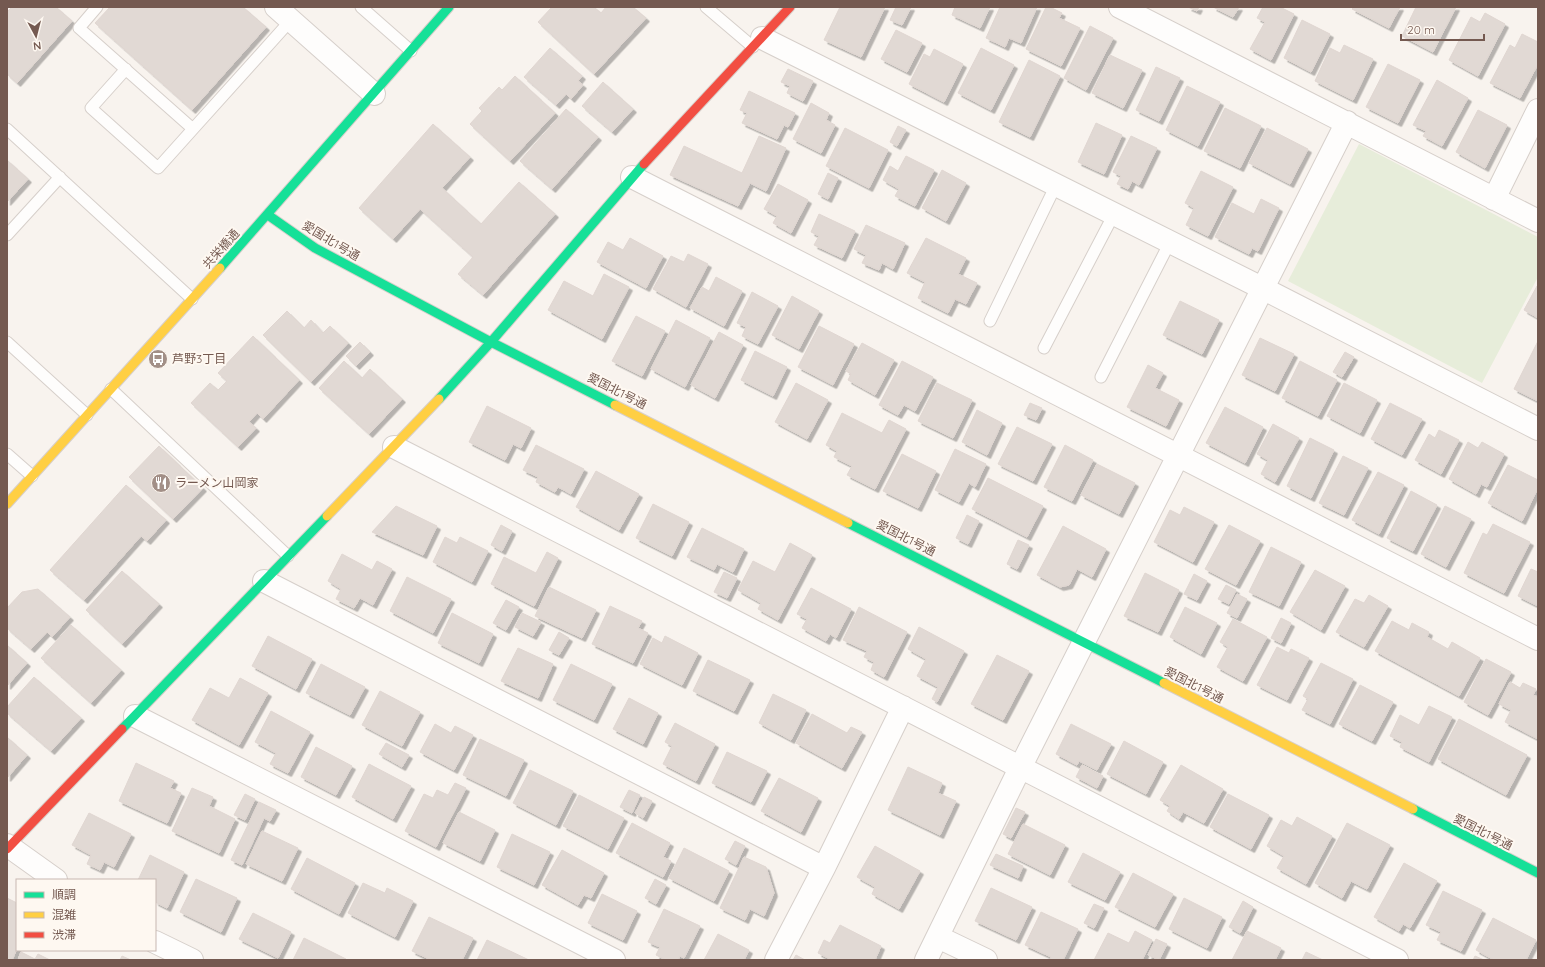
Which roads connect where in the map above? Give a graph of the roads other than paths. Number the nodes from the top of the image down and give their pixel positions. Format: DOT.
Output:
graph roads {
  1 [pos="97,7"];
  2 [pos="361,7"];
  3 [pos="449,7"];
  4 [pos="706,7"];
  5 [pos="790,7"];
  6 [pos="1120,7"];
  7 [pos="283,13"];
  8 [pos="758,42"];
  9 [pos="411,51"];
  10 [pos="126,69"];
  11 [pos="374,94"];
  12 [pos="1538,110"];
  13 [pos="1347,122"];
  14 [pos="7,129"];
  15 [pos="193,129"];
  16 [pos="60,177"];
  17 [pos="632,177"];
  18 [pos="1056,185"];
  19 [pos="1494,199"];
  20 [pos="1114,214"];
  21 [pos="268,215"];
  22 [pos="1538,221"];
  23 [pos="7,235"];
  24 [pos="1170,242"];
  25 [pos="1264,289"];
  26 [pos="192,298"];
  27 [pos="990,321"];
  28 [pos="7,342"];
  29 [pos="491,342"];
  30 [pos="1044,348"];
  31 [pos="1101,378"];
  32 [pos="111,389"];
  33 [pos="87,415"];
  34 [pos="1538,429"];
  35 [pos="394,447"];
  36 [pos="7,454"];
  37 [pos="1178,455"];
  38 [pos="32,476"];
  39 [pos="7,504"];
  40 [pos="288,556"];
  41 [pos="264,581"];
  42 [pos="1538,639"];
  43 [pos="1084,642"];
  44 [pos="903,707"];
  45 [pos="135,716"];
  46 [pos="1020,768"];
  47 [pos="8,847"];
  48 [pos="824,868"];
  49 [pos="1538,873"];
  50 [pos="55,879"];
  51 [pos="938,937"];
  52 [pos="156,942"];
  53 [pos="192,960"];
  54 [pos="614,960"];
  55 [pos="776,960"];
  56 [pos="926,960"];
  57 [pos="986,960"];
  58 [pos="1397,960"];
  1 -- 10 [label="lane"];
  2 -- 9 [label="lane"];
  3 -- 9 [label="street, 共栄橋通"];
  4 -- 8 [label="lane"];
  5 -- 8 [label="street"];
  6 -- 13 [label="street"];
  7 -- 11 [label="street"];
  7 -- 15 [label="lane"];
  8 -- 17 [label="street"];
  8 -- 18 [label="street"];
  9 -- 11 [label="street, 共栄橋通"];
  10 -- 15 [label="lane"];
  10 -- 15 [label="lane"];
  11 -- 21 [label="street, 共栄橋通"];
  12 -- 19 [label="street"];
  13 -- 19 [label="street"];
  13 -- 25 [label="street"];
  14 -- 16 [label="lane"];
  16 -- 23 [label="lane"];
  16 -- 26 [label="lane"];
  17 -- 29 [label="street"];
  17 -- 37 [label="street"];
  18 -- 20 [label="street"];
  18 -- 27 [label="lane"];
  19 -- 22 [label="street"];
  20 -- 24 [label="street"];
  20 -- 30 [label="lane"];
  21 -- 26 [label="street, 共栄橋通"];
  21 -- 29 [label="street, 愛国北1号通"];
  24 -- 25 [label="street"];
  24 -- 31 [label="lane"];
  25 -- 34 [label="street"];
  25 -- 37 [label="street"];
  26 -- 32 [label="street, 共栄橋通"];
  28 -- 33 [label="lane"];
  29 -- 35 [label="street"];
  29 -- 43 [label="street, 愛国北1号通"];
  32 -- 33 [label="street, 共栄橋通"];
  32 -- 40 [label="lane"];
  33 -- 38 [label="street, 共栄橋通"];
  35 -- 40 [label="street"];
  35 -- 44 [label="street"];
  36 -- 38 [label="lane"];
  37 -- 42 [label="street"];
  37 -- 43 [label="street"];
  38 -- 39 [label="street, 共栄橋通"];
  40 -- 41 [label="street"];
  41 -- 45 [label="street"];
  41 -- 48 [label="street"];
  43 -- 46 [label="street"];
  43 -- 49 [label="street, 愛国北1号通"];
  44 -- 46 [label="street"];
  44 -- 48 [label="street"];
  45 -- 47 [label="street"];
  45 -- 54 [label="street"];
  46 -- 51 [label="street"];
  46 -- 58 [label="street"];
  47 -- 50 [label="street"];
  48 -- 55 [label="street"];
  51 -- 56 [label="street"];
  51 -- 57 [label="street"];
  52 -- 53 [label="street"];
}
